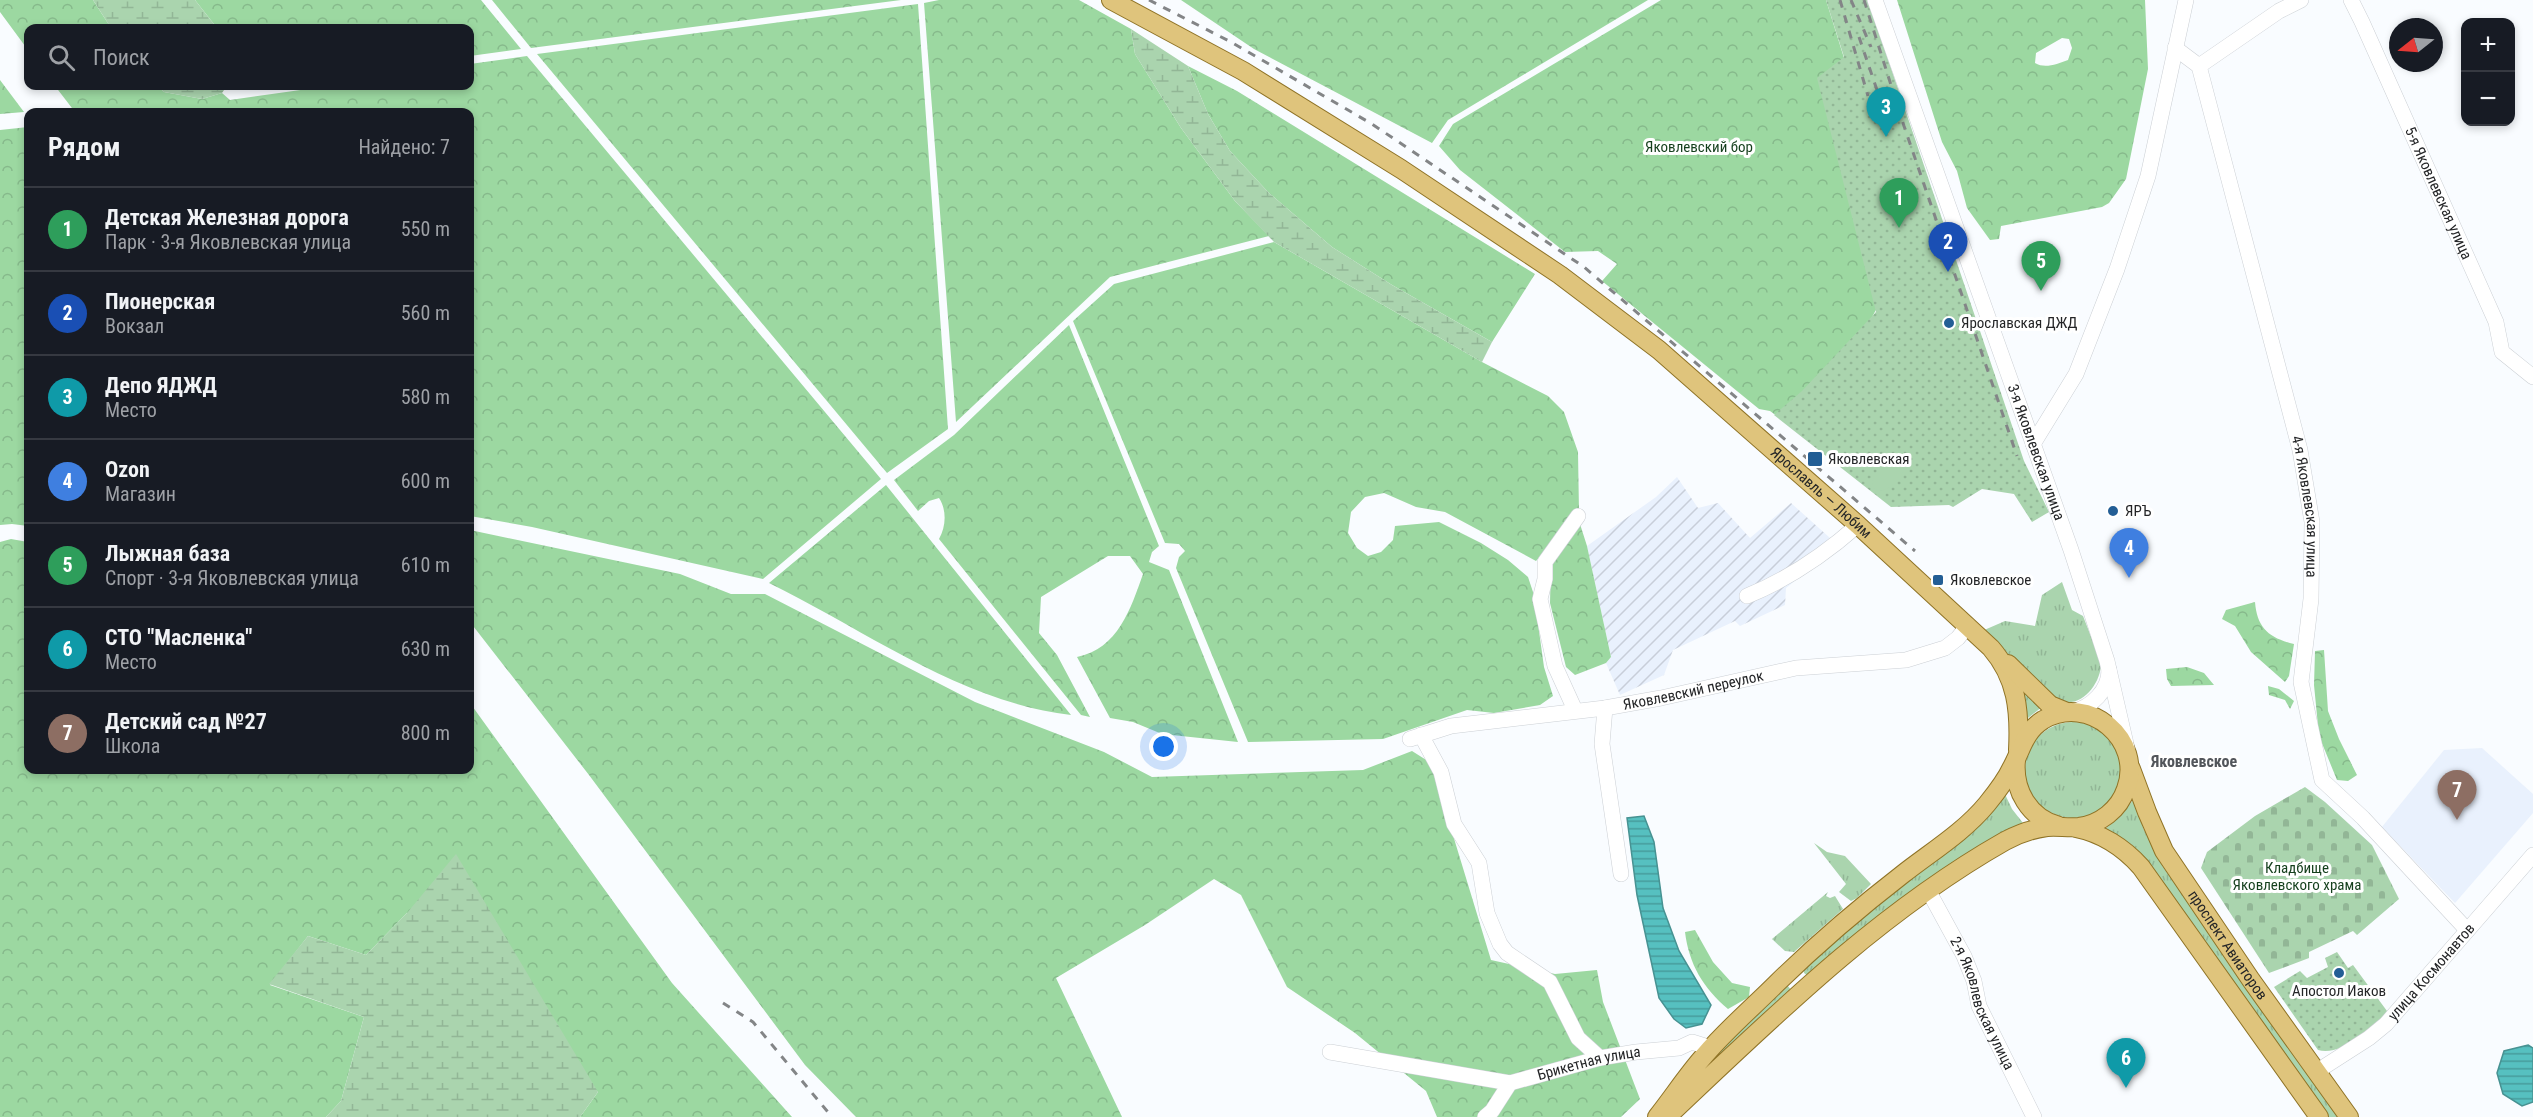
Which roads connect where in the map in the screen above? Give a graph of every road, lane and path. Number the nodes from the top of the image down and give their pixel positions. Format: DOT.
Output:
graph roads {
  1 [pos="1112,0"];
  2 [pos="1875,0"];
  3 [pos="2186,0"];
  4 [pos="2301,0"];
  5 [pos="2351,0"];
  6 [pos="2175,48"];
  7 [pos="2199,66"];
  8 [pos="2533,377"];
  9 [pos="2033,444"];
  10 [pos="1578,516"];
  11 [pos="1858,525"];
  12 [pos="1747,596"];
  13 [pos="1968,625"];
  14 [pos="1991,648"];
  15 [pos="2107,661"];
  16 [pos="1605,708"];
  17 [pos="1575,710"];
  18 [pos="2070,712"];
  19 [pos="2017,755"];
  20 [pos="2129,757"];
  21 [pos="2067,827"];
  22 [pos="2533,855"];
  23 [pos="1621,874"];
  24 [pos="1928,890"];
  25 [pos="2467,930"];
  26 [pos="1711,1048"];
  27 [pos="1330,1052"];
  28 [pos="1600,1058"];
  29 [pos="2316,1072"];
  30 [pos="1510,1083"];
  31 [pos="1485,1117"];
  32 [pos="1657,1117"];
  33 [pos="1667,1117"];
  34 [pos="2034,1117"];
  35 [pos="2319,1117"];
  36 [pos="2349,1117"];
  1 -- 11 [label="main road, Ярославль — Любим"];
  2 -- 9 [label="street, 3-я Яковлевская улица"];
  3 -- 6 [label="street"];
  4 -- 7 [label="street"];
  5 -- 8 [label="street, 5-я Яковлевская улица"];
  6 -- 7 [label="street"];
  6 -- 9 [label="street"];
  7 -- 25 [label="street, 4-я Яковлевская улица"];
  9 -- 15 [label="street, 3-я Яковлевская улица"];
  10 -- 17 [label="street"];
  11 -- 12 [label="street"];
  11 -- 13 [label="main road, Ярославль — Любим"];
  13 -- 14 [label="main road, Ярославль — Любим"];
  13 -- 16 [label="street, Яковлевский переулок"];
  14 -- 18 [label="main road"];
  14 -- 19 [label="main road, Ярославль — Любим"];
  15 -- 18 [label="street, 3-я Яковлевская улица"];
  15 -- 20 [label="street, 3-я Яковлевская улица"];
  16 -- 17 [label="street, Яковлевский переулок"];
  16 -- 23 [label="street"];
  17 -- 28 [label="street, Яковлевский переулок"];
  18 -- 19 [label="main road"];
  18 -- 20 [label="main road"];
  19 -- 21 [label="main road"];
  19 -- 26 [label="main road"];
  20 -- 21 [label="main road"];
  20 -- 29 [label="main road, проспект Авиаторов"];
  21 -- 24 [label="main road"];
  21 -- 35 [label="main road, проспект Авиаторов"];
  22 -- 25 [label="street, улица Космонавтов"];
  24 -- 33 [label="main road"];
  24 -- 34 [label="street, 2-я Яковлевская улица"];
  25 -- 29 [label="street, улица Космонавтов"];
  26 -- 28 [label="street, Брикетная улица"];
  26 -- 32 [label="main road"];
  27 -- 30 [label="street"];
  28 -- 30 [label="street, Брикетная улица"];
  29 -- 36 [label="main road, проспект Авиаторов"];
  30 -- 31 [label="street"];
}
